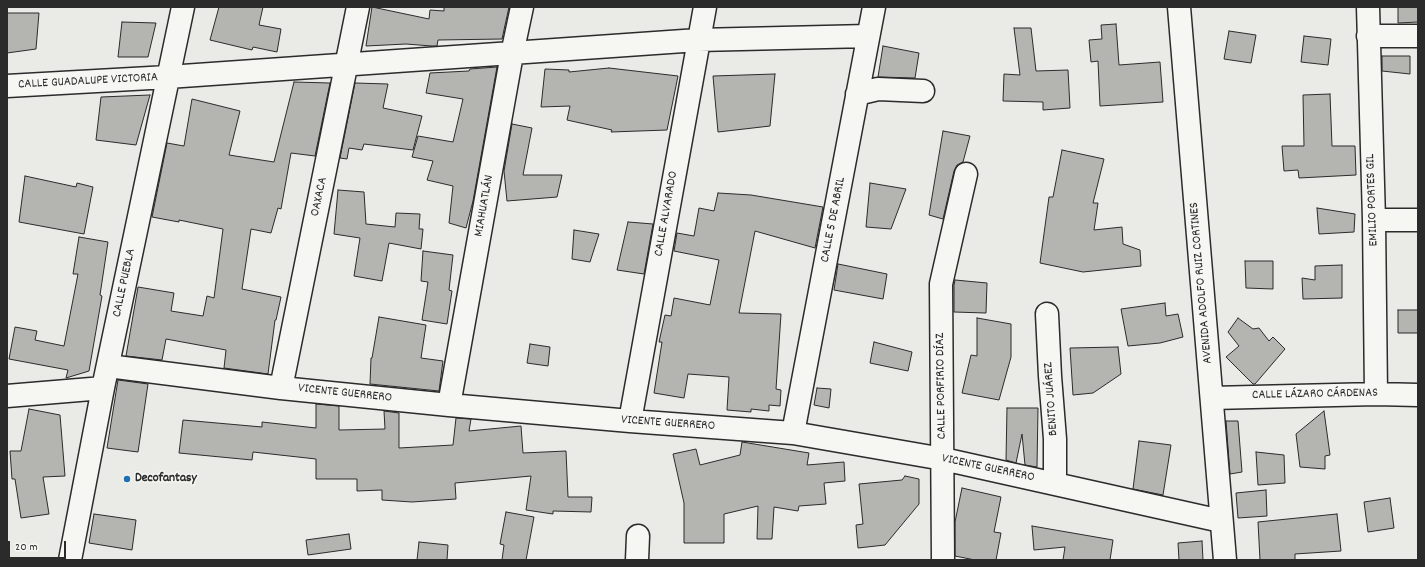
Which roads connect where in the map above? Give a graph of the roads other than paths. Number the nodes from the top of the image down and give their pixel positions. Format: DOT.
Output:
graph roads {
  1 [pos="183,7"];
  2 [pos="358,7"];
  3 [pos="522,7"];
  4 [pos="704,7"];
  5 [pos="874,7"];
  6 [pos="1179,7"];
  7 [pos="1368,7"];
  8 [pos="868,36"];
  9 [pos="1368,36"];
  10 [pos="1418,36"];
  11 [pos="698,40"];
  12 [pos="512,54"];
  13 [pos="347,64"];
  14 [pos="168,77"];
  15 [pos="7,86"];
  16 [pos="923,91"];
  17 [pos="857,94"];
  18 [pos="966,174"];
  19 [pos="1374,220"];
  20 [pos="1418,220"];
  21 [pos="1047,314"];
  22 [pos="108,366"];
  23 [pos="103,388"];
  24 [pos="281,388"];
  25 [pos="1376,394"];
  26 [pos="1418,395"];
  27 [pos="7,396"];
  28 [pos="1212,398"];
  29 [pos="449,405"];
  30 [pos="630,421"];
  31 [pos="794,433"];
  32 [pos="943,459"];
  33 [pos="1055,484"];
  34 [pos="1221,521"];
  35 [pos="638,536"];
  36 [pos="70,560"];
  37 [pos="637,560"];
  38 [pos="943,560"];
  39 [pos="1225,560"];
  1 -- 14 [label="street, CALLE PUEBLA"];
  2 -- 13 [label="street, OAXACA"];
  3 -- 12 [label="street, MIAHUATLÁN"];
  4 -- 11 [label="street, CALLE ALVARADO"];
  5 -- 8 [label="street, CALLE 5 DE ABRIL"];
  6 -- 28 [label="street, AVENIDA ADOLFO RUIZ CORTINES"];
  7 -- 9 [label="street, EMILIO PORTES GIL"];
  8 -- 11 [label="street, CALLE GUADALUPE VICTORIA"];
  8 -- 17 [label="street, CALLE 5 DE ABRIL"];
  9 -- 10 [label="street"];
  9 -- 19 [label="street, EMILIO PORTES GIL"];
  11 -- 12 [label="street, CALLE GUADALUPE VICTORIA"];
  11 -- 30 [label="street, CALLE ALVARADO"];
  12 -- 13 [label="street, CALLE GUADALUPE VICTORIA"];
  12 -- 29 [label="street, MIAHUATLÁN"];
  13 -- 14 [label="street, CALLE GUADALUPE VICTORIA"];
  13 -- 24 [label="street, OAXACA"];
  14 -- 15 [label="street, CALLE GUADALUPE VICTORIA"];
  14 -- 22 [label="street, CALLE PUEBLA"];
  16 -- 17 [label="street"];
  17 -- 31 [label="street, CALLE 5 DE ABRIL"];
  18 -- 32 [label="street, CALLE PORFIRIO DÍAZ"];
  19 -- 20 [label="street"];
  19 -- 25 [label="street, EMILIO PORTES GIL"];
  21 -- 33 [label="street, BENITO JUÁREZ"];
  22 -- 23 [label="street, CALLE PUEBLA"];
  22 -- 24 [label="street, VICENTE GUERRERO"];
  23 -- 27 [label="street"];
  23 -- 36 [label="street, CALLE PUEBLA"];
  24 -- 29 [label="street, VICENTE GUERRERO"];
  25 -- 26 [label="street, CALLE LÁZARO CÁRDENAS"];
  25 -- 28 [label="street, CALLE LÁZARO CÁRDENAS"];
  28 -- 34 [label="street, AVENIDA ADOLFO RUIZ CORTINES"];
  29 -- 30 [label="street, VICENTE GUERRERO"];
  30 -- 31 [label="street, VICENTE GUERRERO"];
  31 -- 32 [label="street, VICENTE GUERRERO"];
  32 -- 33 [label="street, VICENTE GUERRERO"];
  32 -- 38 [label="street, CALLE PORFIRIO DÍAZ"];
  33 -- 34 [label="street, VICENTE GUERRERO"];
  34 -- 39 [label="street, AVENIDA ADOLFO RUIZ CORTINES"];
  35 -- 37 [label="street"];
}
